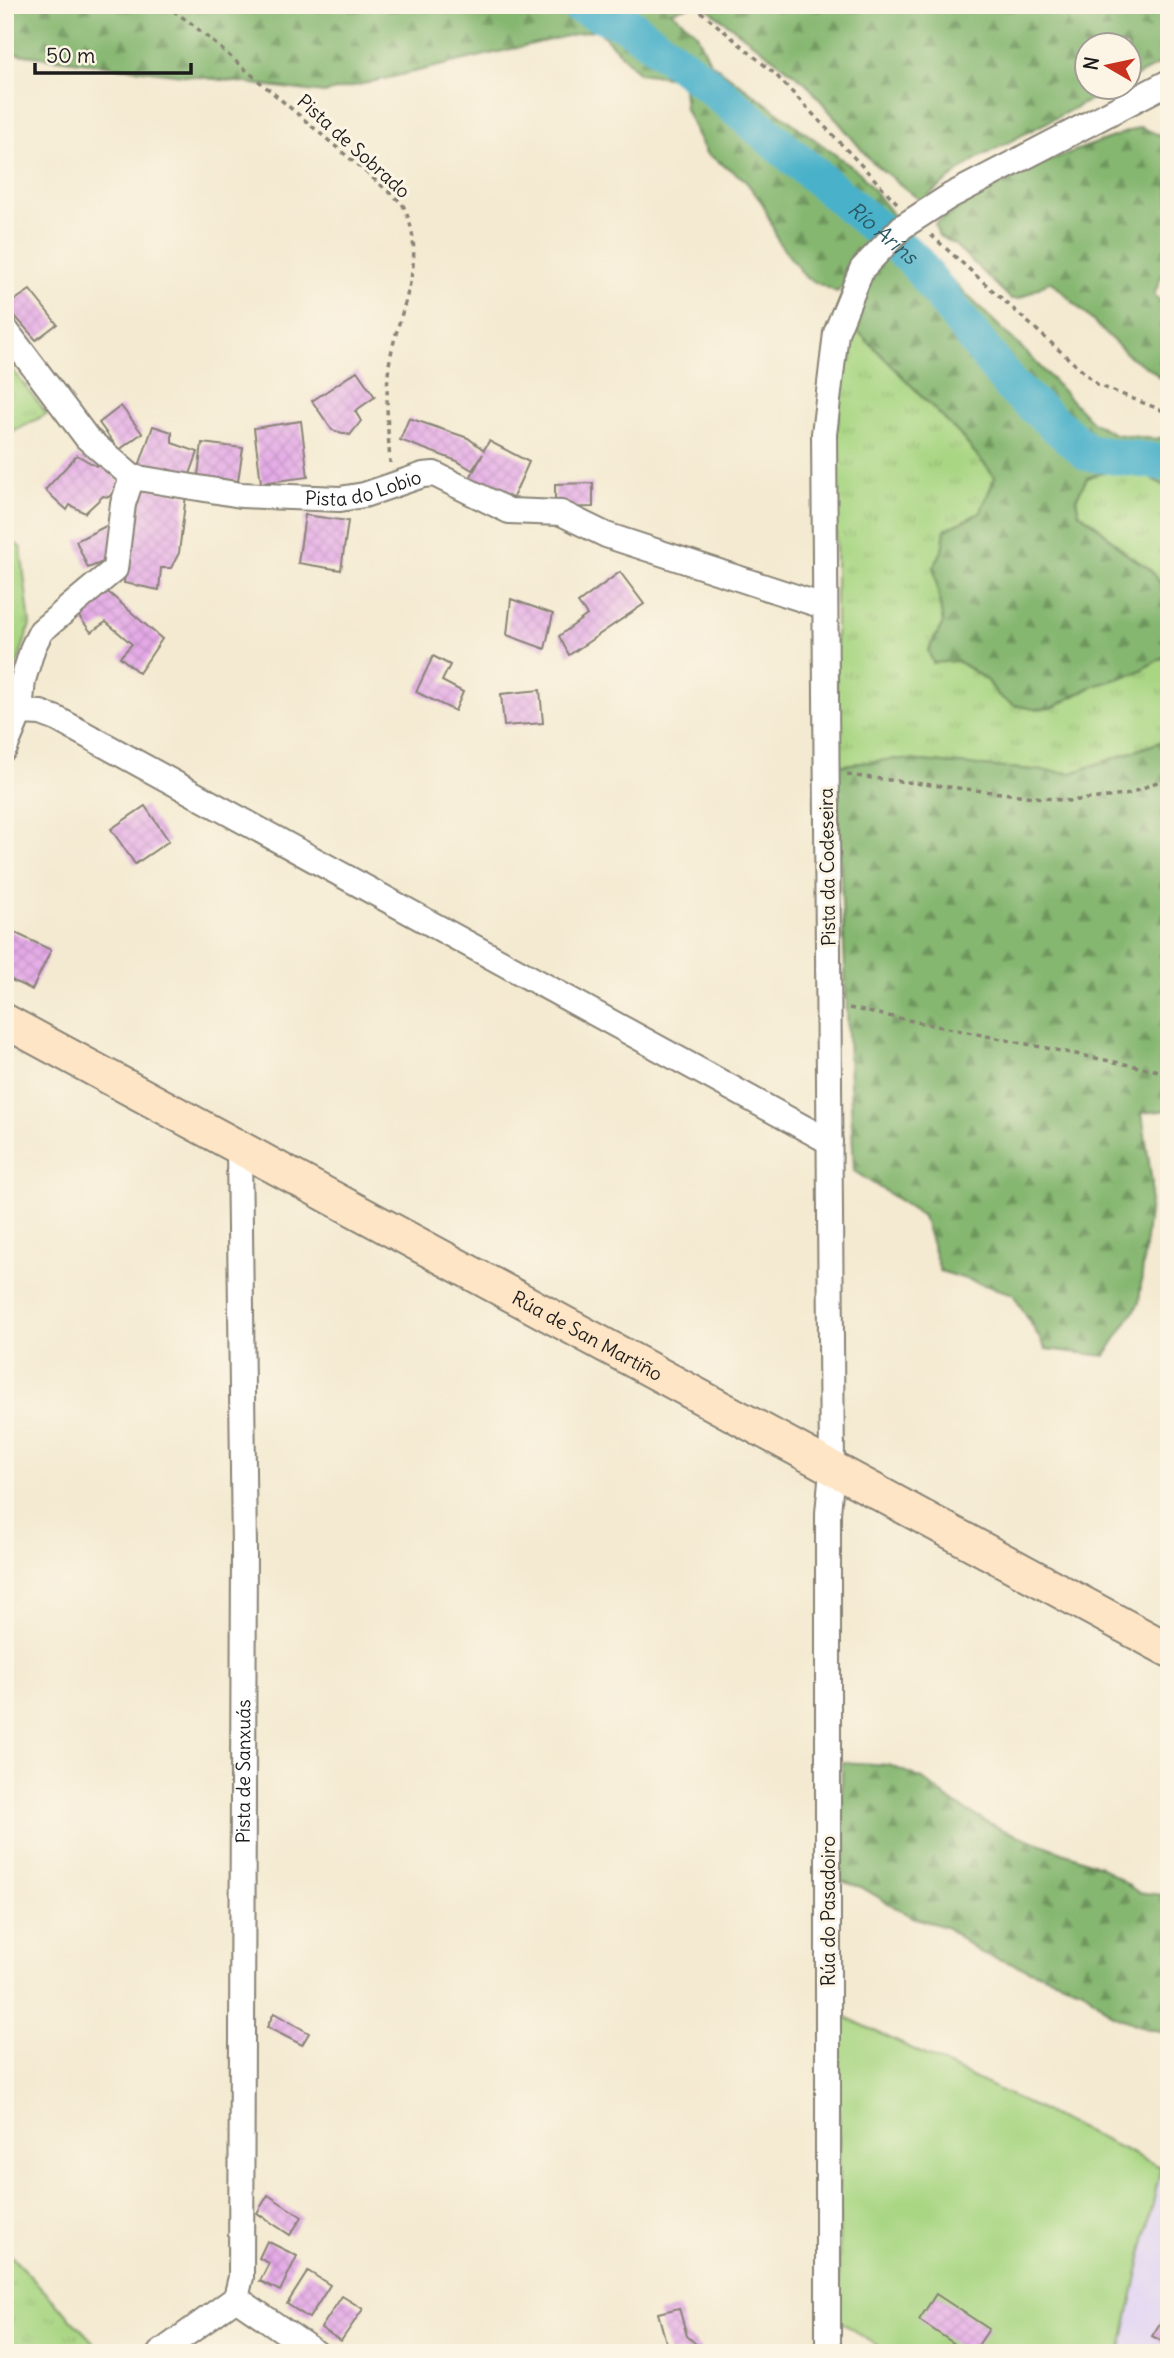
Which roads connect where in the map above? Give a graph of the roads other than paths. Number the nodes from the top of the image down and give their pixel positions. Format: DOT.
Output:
graph roads {
  1 [pos="1169,82"];
  2 [pos="5,329"];
  3 [pos="132,477"];
  4 [pos="824,606"];
  5 [pos="20,712"];
  6 [pos="5,748"];
  7 [pos="5,1021"];
  8 [pos="830,1142"];
  9 [pos="239,1149"];
  10 [pos="832,1470"];
  11 [pos="1169,1650"];
  12 [pos="236,2298"];
  13 [pos="828,2352"];
  14 [pos="160,2353"];
  15 [pos="316,2353"];
  1 -- 4 [label="street, Pista da Codeseira"];
  2 -- 3 [label="street"];
  3 -- 4 [label="street, Pista do Lobio"];
  3 -- 5 [label="street"];
  4 -- 8 [label="street, Pista da Codeseira"];
  5 -- 6 [label="street"];
  5 -- 8 [label="street"];
  7 -- 9 [label="street, Rúa de San Martiño"];
  8 -- 10 [label="street, Pista da Codeseira"];
  9 -- 10 [label="street, Rúa de San Martiño"];
  9 -- 12 [label="street, Pista de Sanxuás"];
  10 -- 11 [label="street, Rúa de San Martiño"];
  10 -- 13 [label="street, Rúa do Pasadoiro"];
  12 -- 14 [label="street"];
  12 -- 15 [label="street"];
}
